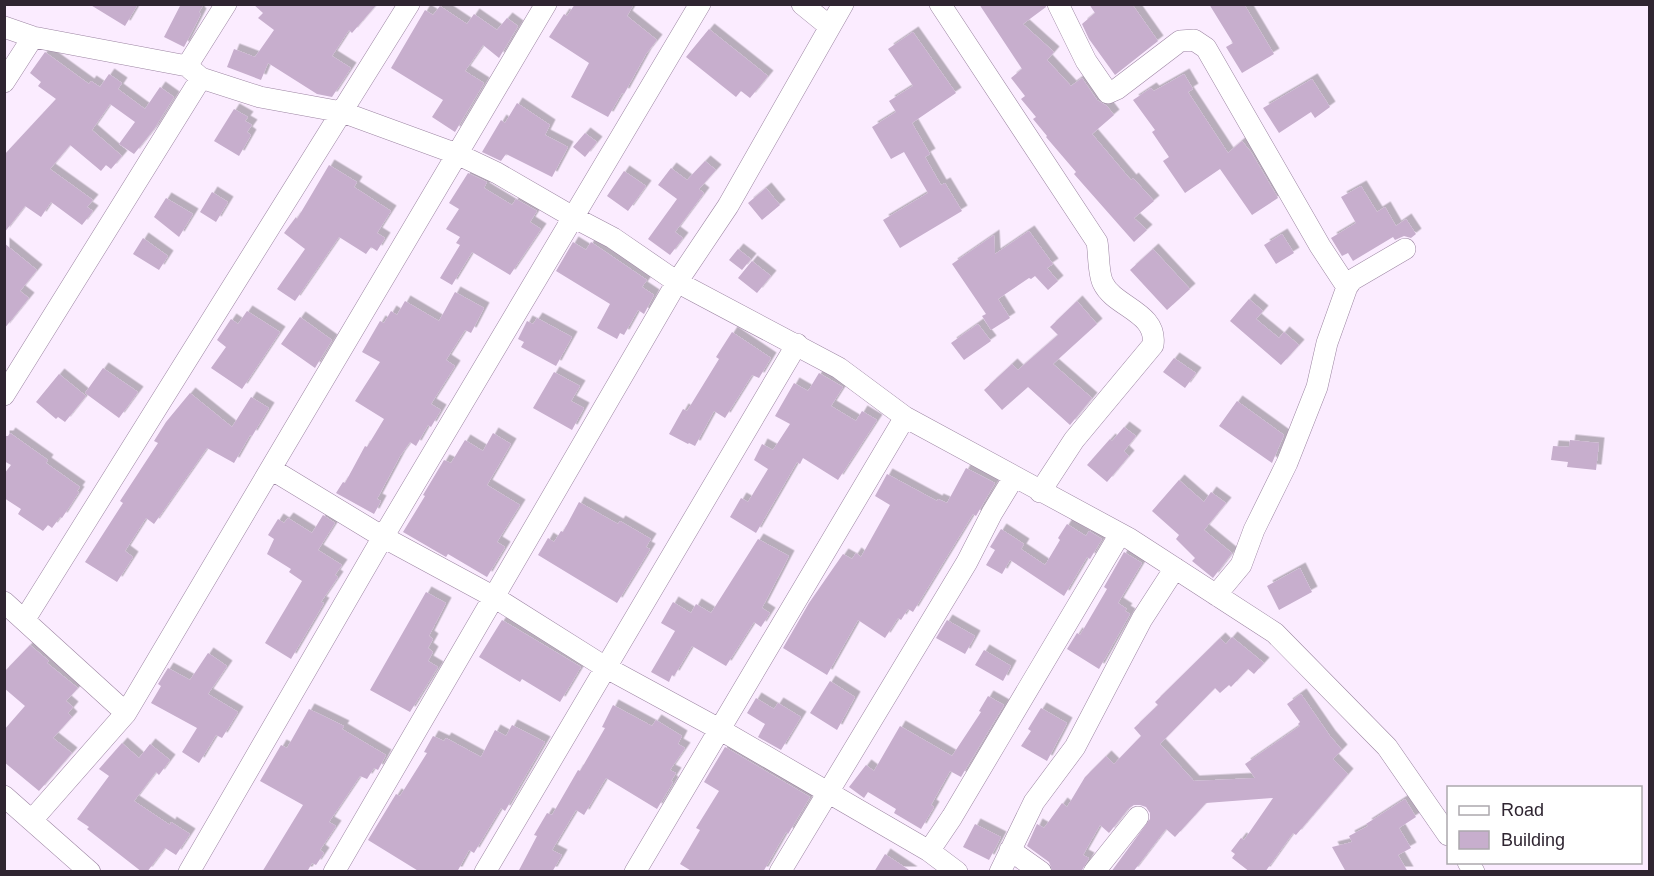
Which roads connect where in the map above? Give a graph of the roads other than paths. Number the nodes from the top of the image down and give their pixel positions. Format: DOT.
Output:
graph roads {
  1 [pos="226,4"];
  2 [pos="409,4"];
  3 [pos="546,4"];
  4 [pos="700,4"];
  5 [pos="802,4"];
  6 [pos="843,4"];
  7 [pos="940,4"];
  8 [pos="1058,4"];
  9 [pos="829,26"];
  10 [pos="4,27"];
  11 [pos="33,37"];
  12 [pos="194,72"];
  13 [pos="4,82"];
  14 [pos="342,112"];
  15 [pos="457,154"];
  16 [pos="573,218"];
  17 [pos="1405,249"];
  18 [pos="677,282"];
  19 [pos="1347,287"];
  20 [pos="796,344"];
  21 [pos="4,395"];
  22 [pos="905,417"];
  23 [pos="271,469"];
  24 [pos="1014,477"];
  25 [pos="1040,492"];
  26 [pos="1120,534"];
  27 [pos="383,537"];
  28 [pos="1175,568"];
  29 [pos="1216,595"];
  30 [pos="494,597"];
  31 [pos="4,602"];
  32 [pos="25,619"];
  33 [pos="605,666"];
  34 [pos="126,713"];
  35 [pos="719,729"];
  36 [pos="826,793"];
  37 [pos="4,796"];
  38 [pos="1137,817"];
  39 [pos="32,820"];
  40 [pos="1447,832"];
  41 [pos="1010,850"];
  42 [pos="928,851"];
  43 [pos="90,872"];
  44 [pos="189,872"];
  45 [pos="334,872"];
  46 [pos="485,872"];
  47 [pos="635,872"];
  48 [pos="780,872"];
  49 [pos="957,872"];
  50 [pos="1000,872"];
  51 [pos="1041,872"];
  52 [pos="1094,872"];
  1 -- 12 [label="street"];
  2 -- 14 [label="street"];
  3 -- 15 [label="street"];
  4 -- 16 [label="street"];
  5 -- 9 [label="street"];
  6 -- 9 [label="street"];
  7 -- 25 [label="street"];
  8 -- 19 [label="street"];
  9 -- 18 [label="street"];
  10 -- 11 [label="street"];
  11 -- 12 [label="street"];
  11 -- 13 [label="street"];
  12 -- 14 [label="street"];
  12 -- 21 [label="street"];
  14 -- 15 [label="street"];
  14 -- 32 [label="street"];
  15 -- 16 [label="street"];
  15 -- 23 [label="street"];
  16 -- 18 [label="street"];
  16 -- 27 [label="street"];
  17 -- 19 [label="street"];
  18 -- 20 [label="street"];
  18 -- 30 [label="street"];
  19 -- 29 [label="street"];
  20 -- 22 [label="street"];
  20 -- 33 [label="street"];
  22 -- 24 [label="street"];
  22 -- 35 [label="street"];
  23 -- 27 [label="street"];
  23 -- 34 [label="street"];
  24 -- 25 [label="street"];
  24 -- 36 [label="street"];
  25 -- 26 [label="street"];
  26 -- 28 [label="street"];
  26 -- 42 [label="street"];
  27 -- 30 [label="street"];
  27 -- 44 [label="street"];
  28 -- 29 [label="street"];
  28 -- 41 [label="street"];
  29 -- 40 [label="street"];
  30 -- 33 [label="street"];
  30 -- 45 [label="street"];
  31 -- 32 [label="street"];
  32 -- 34 [label="street"];
  33 -- 35 [label="street"];
  33 -- 46 [label="street"];
  34 -- 39 [label="street"];
  35 -- 36 [label="street"];
  35 -- 47 [label="street"];
  36 -- 42 [label="street"];
  36 -- 48 [label="street"];
  37 -- 39 [label="street"];
  38 -- 52 [label="street"];
  39 -- 43 [label="street"];
  41 -- 50 [label="street"];
  41 -- 51 [label="street"];
  42 -- 49 [label="street"];
}
